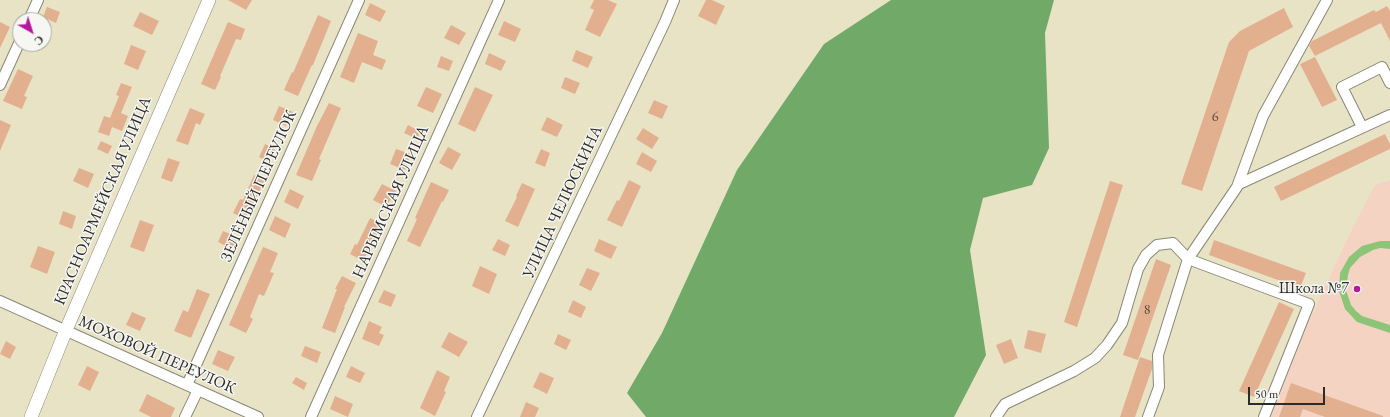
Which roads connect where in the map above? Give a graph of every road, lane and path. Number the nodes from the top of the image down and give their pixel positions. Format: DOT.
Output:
graph roads {
  1 [pos="38,0"];
  2 [pos="209,0"];
  3 [pos="359,0"];
  4 [pos="499,0"];
  5 [pos="674,0"];
  6 [pos="1327,0"];
  7 [pos="33,12"];
  8 [pos="15,52"];
  9 [pos="1390,83"];
  10 [pos="0,85"];
  11 [pos="1390,114"];
  12 [pos="1362,127"];
  13 [pos="1239,184"];
  14 [pos="1188,259"];
  15 [pos="0,301"];
  16 [pos="66,330"];
  17 [pos="187,385"];
  18 [pos="198,390"];
  19 [pos="31,417"];
  20 [pos="185,417"];
  21 [pos="258,417"];
  22 [pos="312,417"];
  23 [pos="477,417"];
  24 [pos="996,417"];
  25 [pos="1148,417"];
  26 [pos="1264,417"];
  1 -- 7 [label="street"];
  2 -- 16 [label="main road, КРАСНОАРМЕЙСКАЯ УЛИЦА"];
  3 -- 17 [label="street, ЗЕЛЁНЫЙ ПЕРЕУЛОК"];
  4 -- 22 [label="street, НАРЫМСКАЯ УЛИЦА"];
  5 -- 23 [label="street, УЛИЦА ЧЕЛЮСКИНА"];
  6 -- 13 [label="street"];
  8 -- 10 [label="street"];
  9 -- 12 [label="street"];
  11 -- 12 [label="street"];
  12 -- 13 [label="street"];
  13 -- 14 [label="street"];
  14 -- 24 [label="street"];
  14 -- 25 [label="street"];
  14 -- 26 [label="street"];
  15 -- 16 [label="street, МОХОВОЙ ПЕРЕУЛОК"];
  16 -- 17 [label="street, МОХОВОЙ ПЕРЕУЛОК"];
  16 -- 19 [label="main road, КРАСНОАРМЕЙСКАЯ УЛИЦА"];
  17 -- 18 [label="street, МОХОВОЙ ПЕРЕУЛОК"];
  18 -- 20 [label="street"];
  18 -- 21 [label="street, МОХОВОЙ ПЕРЕУЛОК"];
}
